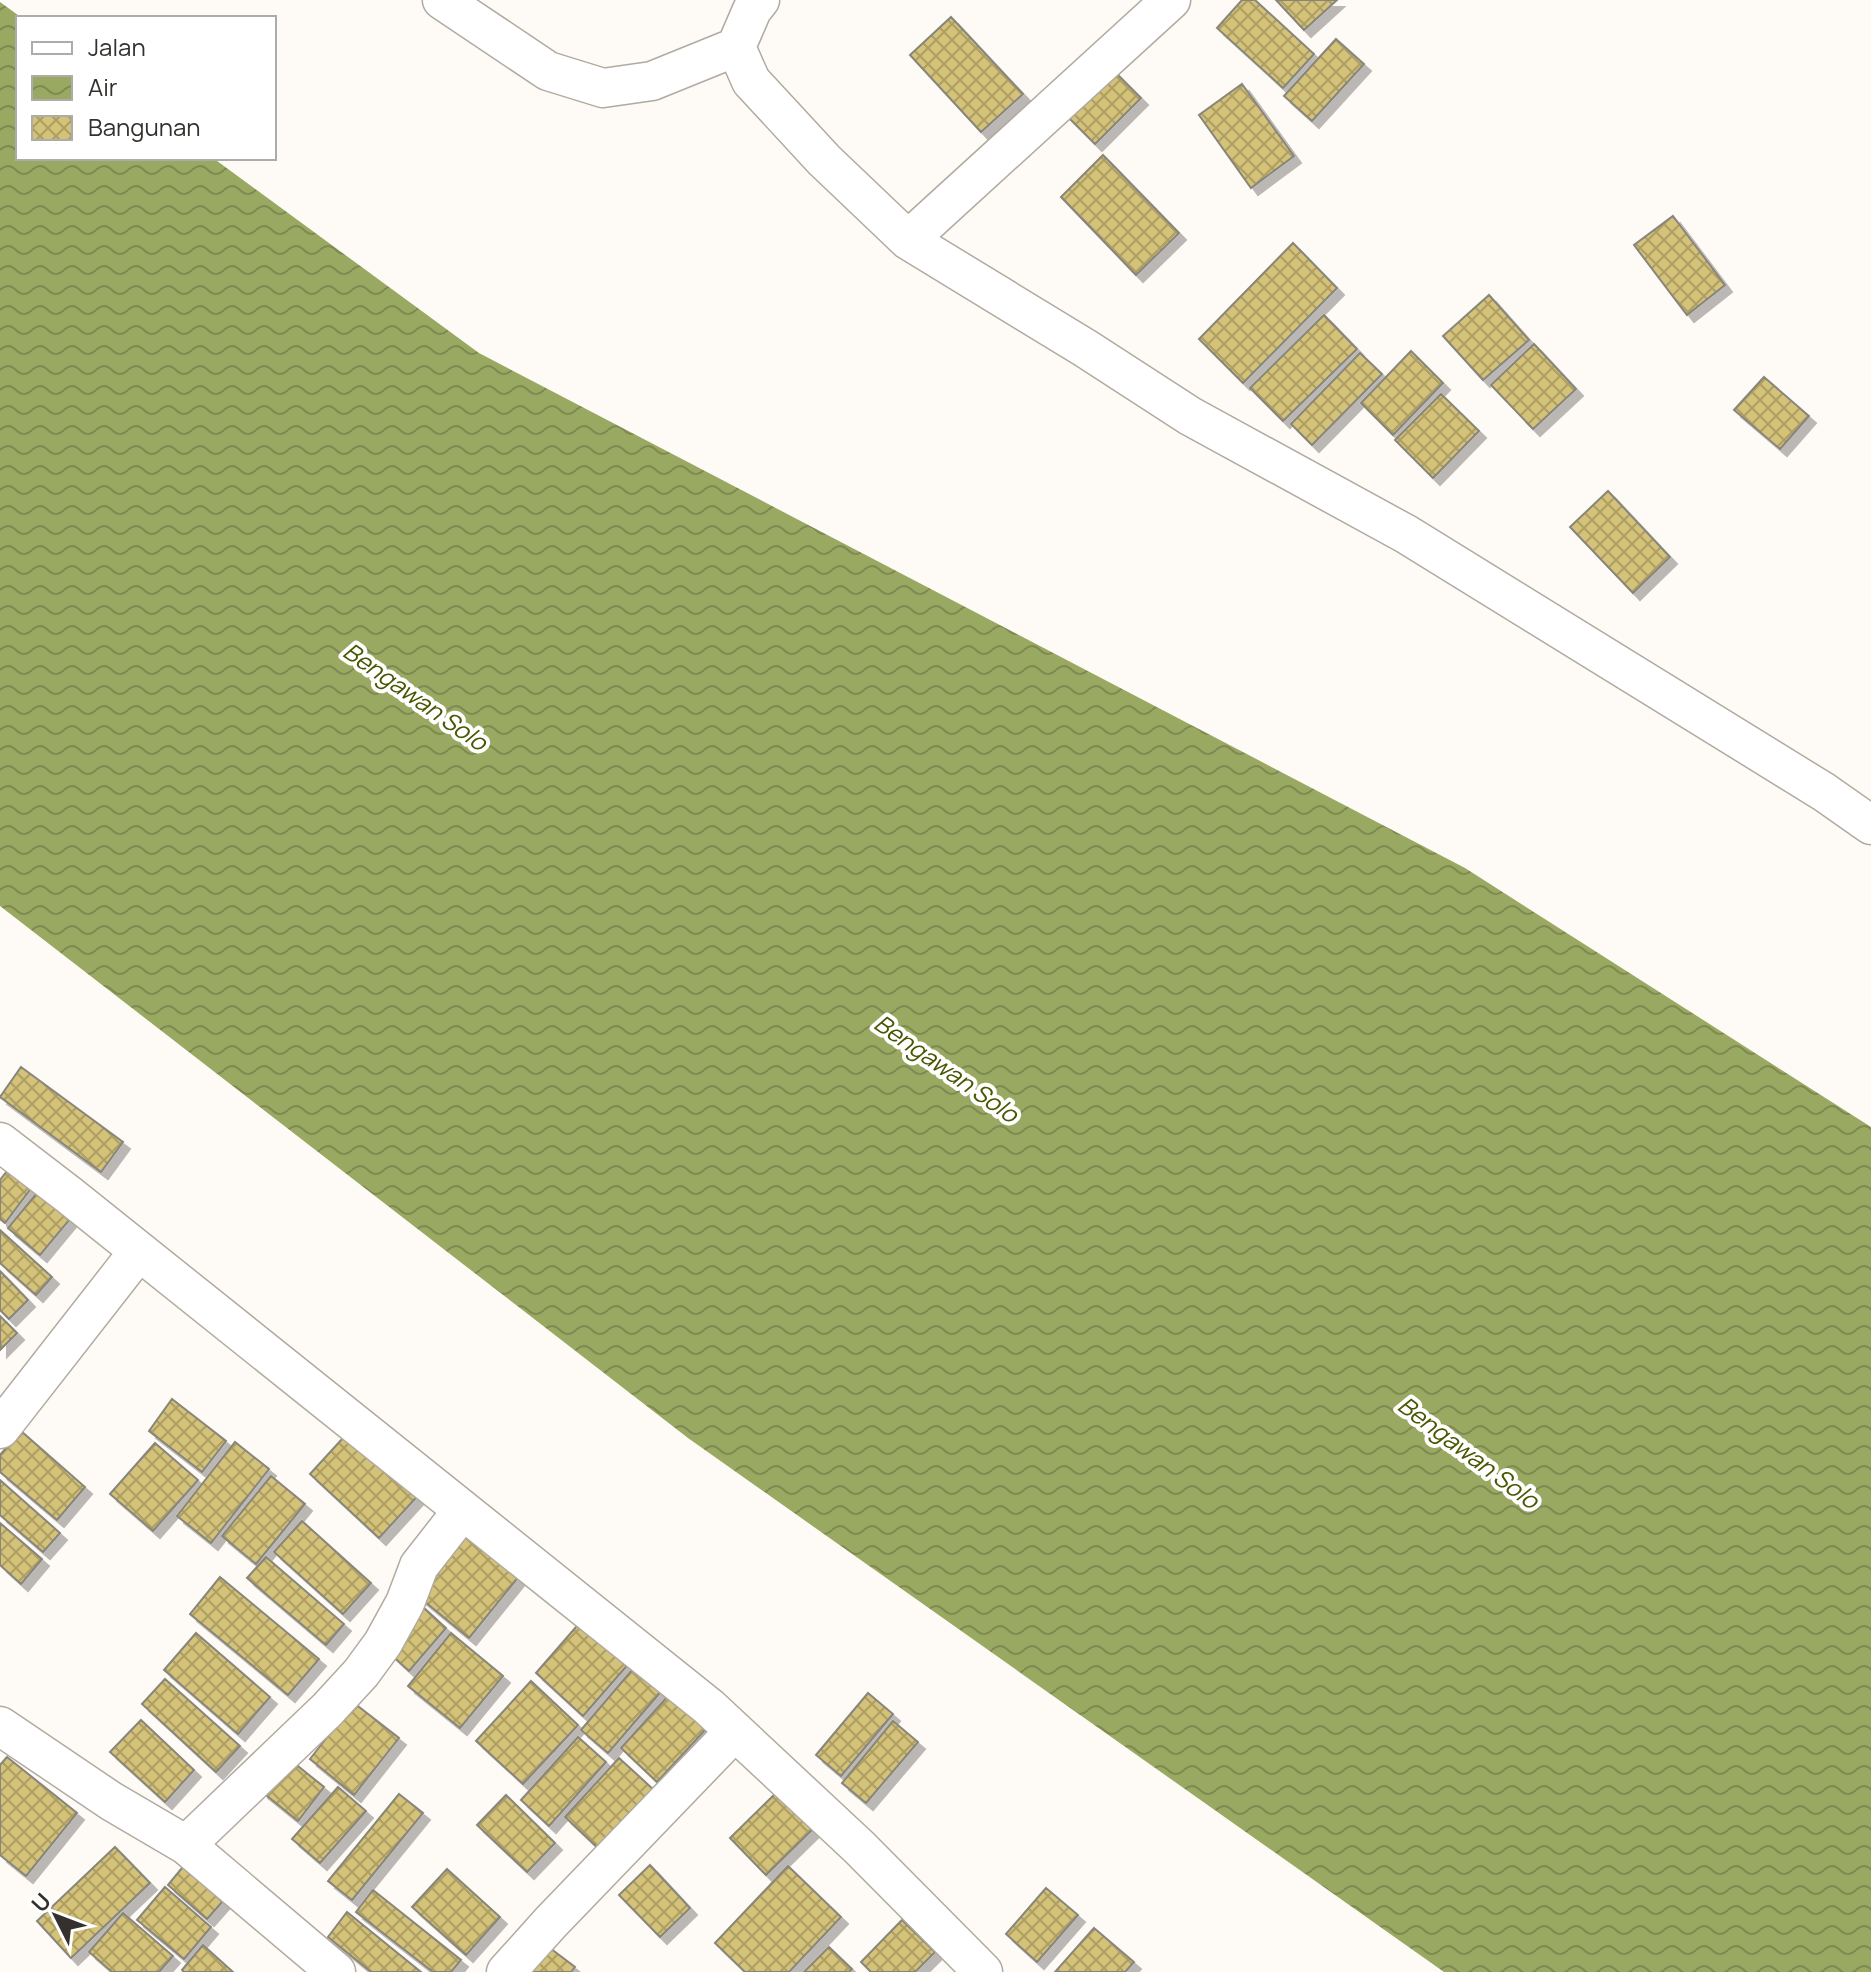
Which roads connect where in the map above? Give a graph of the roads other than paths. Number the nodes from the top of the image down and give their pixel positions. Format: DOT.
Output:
graph roads {
  1 [pos="760,0"];
  2 [pos="1171,0"];
  3 [pos="447,1"];
  4 [pos="736,47"];
  5 [pos="908,240"];
  6 [pos="1871,825"];
  7 [pos="0,1142"];
  8 [pos="139,1251"];
  9 [pos="0,1429"];
  10 [pos="462,1511"];
  11 [pos="0,1726"];
  12 [pos="735,1731"];
  13 [pos="186,1845"];
  14 [pos="336,1972"];
  15 [pos="506,1972"];
  16 [pos="983,1972"];
  1 -- 4 [label="street"];
  2 -- 5 [label="street"];
  3 -- 4 [label="street"];
  4 -- 5 [label="street"];
  5 -- 6 [label="street"];
  7 -- 8 [label="street"];
  8 -- 9 [label="street"];
  8 -- 10 [label="street"];
  10 -- 12 [label="street"];
  10 -- 13 [label="street"];
  11 -- 13 [label="street"];
  12 -- 15 [label="street"];
  12 -- 16 [label="street"];
  13 -- 14 [label="street"];
}
